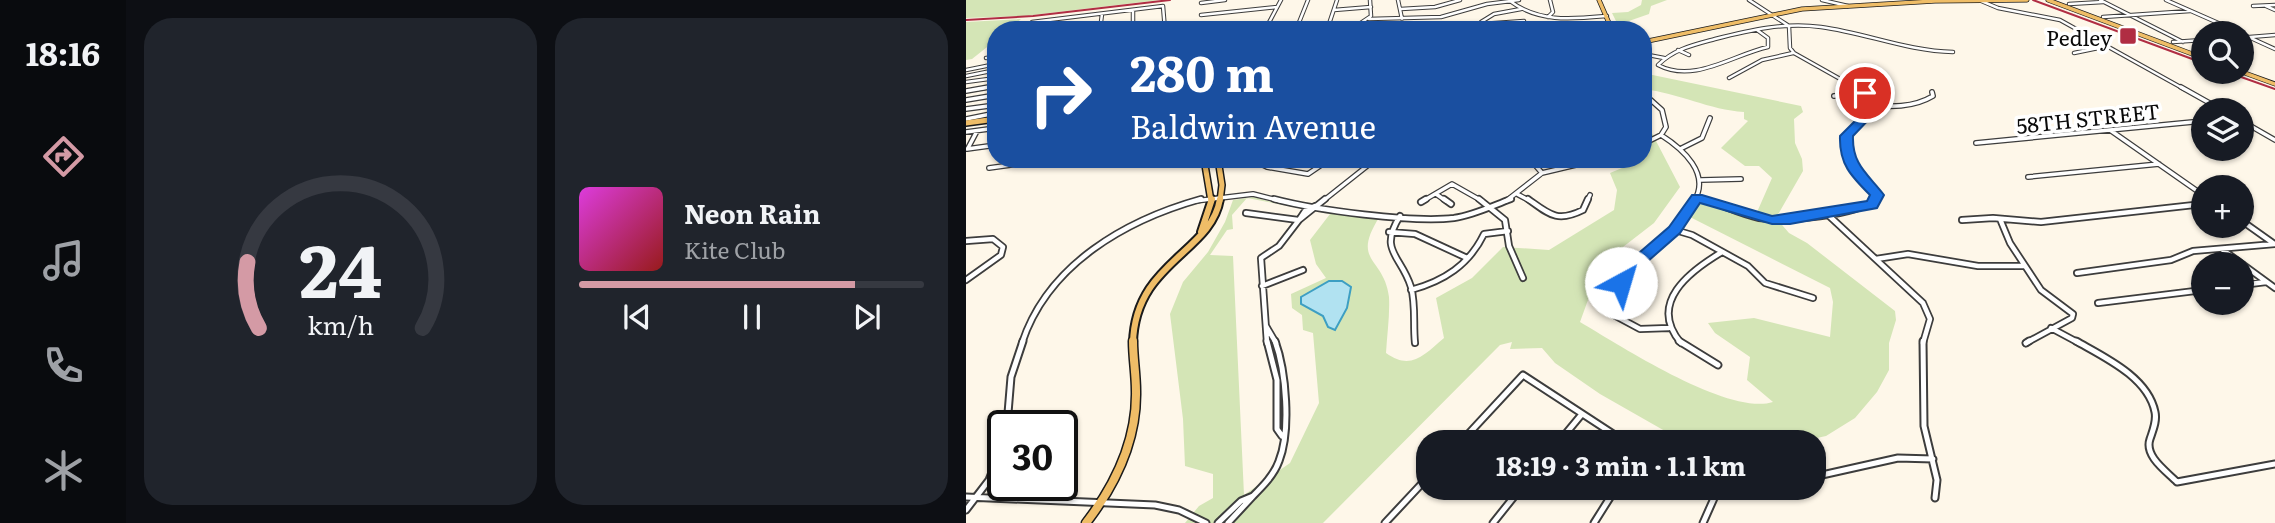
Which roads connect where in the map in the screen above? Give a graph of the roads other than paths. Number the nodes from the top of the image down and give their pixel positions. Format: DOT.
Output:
graph roads {
  1 [pos="1225,0"];
  2 [pos="1280,0"];
  3 [pos="1308,0"];
  4 [pos="1337,0"];
  5 [pos="1370,0"];
  6 [pos="1398,0"];
  7 [pos="1445,0"];
  8 [pos="1460,0"];
  9 [pos="1510,0"];
  10 [pos="1520,0"];
  11 [pos="1550,0"];
  12 [pos="1599,0"];
  13 [pos="1749,0"];
  14 [pos="1822,0"];
  15 [pos="2019,0"];
  16 [pos="2027,0"];
  17 [pos="2041,0"];
  18 [pos="2051,0"];
  19 [pos="2166,0"];
  20 [pos="1216,1"];
  21 [pos="1910,1"];
  22 [pos="1979,1"];
  23 [pos="2102,1"];
  24 [pos="1452,2"];
  25 [pos="1201,3"];
  26 [pos="2071,5"];
  27 [pos="2275,5"];
  28 [pos="1849,6"];
  29 [pos="2253,6"];
  30 [pos="2265,6"];
  31 [pos="1277,7"];
  32 [pos="1371,7"];
  33 [pos="1401,9"];
  34 [pos="1521,9"];
  35 [pos="1133,10"];
  36 [pos="1334,10"];
  37 [pos="2275,10"];
  38 [pos="2190,11"];
  39 [pos="1102,13"];
  40 [pos="1218,13"];
  41 [pos="1201,15"];
  42 [pos="1770,15"];
  43 [pos="2093,15"];
  44 [pos="2130,15"];
  45 [pos="1607,16"];
  46 [pos="1070,17"];
  47 [pos="1548,17"];
  48 [pos="2103,17"];
  49 [pos="1369,19"];
  50 [pos="1402,19"];
  51 [pos="1040,21"];
  52 [pos="1069,21"];
  53 [pos="1101,21"];
  54 [pos="1133,21"];
  55 [pos="1165,21"];
  56 [pos="1270,21"];
  57 [pos="1300,21"];
  58 [pos="1330,21"];
  59 [pos="1366,21"];
  60 [pos="1484,21"];
  61 [pos="1609,21"];
  62 [pos="2211,21"];
  63 [pos="2114,25"];
  64 [pos="1789,26"];
  65 [pos="1696,30"];
  66 [pos="1757,30"];
  67 [pos="2275,35"];
  68 [pos="2254,37"];
  69 [pos="1668,40"];
  70 [pos="2254,40"];
  71 [pos="2183,41"];
  72 [pos="2191,41"];
  73 [pos="1652,42"];
  74 [pos="2173,42"];
  75 [pos="1652,43"];
  76 [pos="2108,46"];
  77 [pos="2275,49"];
  78 [pos="1677,50"];
  79 [pos="1953,51"];
  80 [pos="2191,52"];
  81 [pos="1794,53"];
  82 [pos="2074,53"];
  83 [pos="2191,53"];
  84 [pos="1689,55"];
  85 [pos="1652,56"];
  86 [pos="1664,58"];
  87 [pos="987,66"];
  88 [pos="966,70"];
  89 [pos="987,71"];
  90 [pos="2254,75"];
  91 [pos="966,76"];
  92 [pos="1730,78"];
  93 [pos="987,79"];
  94 [pos="966,82"];
  95 [pos="2275,83"];
  96 [pos="987,88"];
  97 [pos="966,91"];
  98 [pos="1932,92"];
  99 [pos="1865,93"];
  100 [pos="987,96"];
  101 [pos="1834,96"];
  102 [pos="2201,98"];
  103 [pos="966,100"];
  104 [pos="1652,101"];
  105 [pos="1867,104"];
  106 [pos="987,106"];
  107 [pos="966,109"];
  108 [pos="987,117"];
  109 [pos="1710,118"];
  110 [pos="2191,122"];
  111 [pos="987,124"];
  112 [pos="966,125"];
  113 [pos="987,126"];
  114 [pos="2254,128"];
  115 [pos="978,130"];
  116 [pos="2110,130"];
  117 [pos="1661,135"];
  118 [pos="1652,140"];
  119 [pos="2275,140"];
  120 [pos="1976,144"];
  121 [pos="987,146"];
  122 [pos="1682,148"];
  123 [pos="967,149"];
  124 [pos="2159,164"];
  125 [pos="1206,168"];
  126 [pos="1219,168"];
  127 [pos="1274,168"];
  128 [pos="1317,168"];
  129 [pos="1365,168"];
  130 [pos="1534,168"];
  131 [pos="1573,168"];
  132 [pos="1542,173"];
  133 [pos="2028,177"];
  134 [pos="1741,179"];
  135 [pos="1701,180"];
  136 [pos="2191,187"];
  137 [pos="1436,194"];
  138 [pos="1517,194"];
  139 [pos="1590,195"];
  140 [pos="1224,197"];
  141 [pos="1697,198"];
  142 [pos="1212,199"];
  143 [pos="1421,202"];
  144 [pos="1451,204"];
  145 [pos="2191,205"];
  146 [pos="1316,206"];
  147 [pos="1493,207"];
  148 [pos="1825,213"];
  149 [pos="1246,214"];
  150 [pos="1401,215"];
  151 [pos="2000,219"];
  152 [pos="1299,220"];
  153 [pos="1962,220"];
  154 [pos="2254,229"];
  155 [pos="1675,230"];
  156 [pos="1508,231"];
  157 [pos="1201,232"];
  158 [pos="1389,232"];
  159 [pos="966,241"];
  160 [pos="2275,244"];
  161 [pos="2222,249"];
  162 [pos="1722,252"];
  163 [pos="1468,258"];
  164 [pos="1876,259"];
  165 [pos="2024,266"];
  166 [pos="1303,270"];
  167 [pos="2077,273"];
  168 [pos="1523,278"];
  169 [pos="966,280"];
  170 [pos="2267,282"];
  171 [pos="2254,284"];
  172 [pos="1262,286"];
  173 [pos="2275,288"];
  174 [pos="1411,290"];
  175 [pos="2191,291"];
  176 [pos="1813,298"];
  177 [pos="2098,303"];
  178 [pos="1669,328"];
  179 [pos="2051,328"];
  180 [pos="1415,343"];
  181 [pos="2026,343"];
  182 [pos="1718,365"];
  183 [pos="1006,410"];
  184 [pos="1582,413"];
  185 [pos="1472,430"];
  186 [pos="1568,430"];
  187 [pos="1608,430"];
  188 [pos="1933,459"];
  189 [pos="2275,464"];
  190 [pos="1826,474"];
  191 [pos="987,484"];
  192 [pos="1416,490"];
  193 [pos="966,497"];
  194 [pos="979,498"];
  195 [pos="1935,498"];
  196 [pos="1511,500"];
  197 [pos="1608,500"];
  198 [pos="1713,500"];
  199 [pos="1102,503"];
  200 [pos="1240,507"];
  201 [pos="966,510"];
  202 [pos="1086,523"];
  203 [pos="1206,523"];
  204 [pos="1218,523"];
  205 [pos="1228,523"];
  206 [pos="1385,523"];
  207 [pos="1493,523"];
  208 [pos="1594,523"];
  209 [pos="1703,523"];
  1 -- 20 [label="street"];
  2 -- 31 [label="street"];
  3 -- 57 [label="street"];
  4 -- 36 [label="street"];
  5 -- 32 [label="street"];
  6 -- 33 [label="street"];
  7 -- 24 [label="street"];
  8 -- 24 [label="street"];
  9 -- 10 [label="street"];
  9 -- 34 [label="street"];
  9 -- 50 [label="street"];
  11 -- 47 [label="street"];
  12 -- 45 [label="main road"];
  13 -- 42 [label="street"];
  14 -- 28 [label="street"];
  15 -- 16 [label="main road"];
  15 -- 22 [label="main road"];
  17 -- 63 [label="main road"];
  18 -- 26 [label="main road"];
  18 -- 43 [label="main road"];
  18 -- 63 [label="main road"];
  19 -- 38 [label="street"];
  20 -- 25 [label="street"];
  20 -- 40 [label="street"];
  21 -- 22 [label="main road"];
  21 -- 28 [label="main road"];
  22 -- 76 [label="street"];
  23 -- 26 [label="street"];
  23 -- 44 [label="street"];
  24 -- 33 [label="street"];
  26 -- 43 [label="main road"];
  27 -- 30 [label="street"];
  28 -- 42 [label="main road"];
  29 -- 30 [label="street"];
  30 -- 37 [label="street"];
  31 -- 40 [label="street"];
  31 -- 56 [label="street"];
  32 -- 36 [label="street"];
  32 -- 49 [label="street"];
  33 -- 50 [label="street"];
  34 -- 47 [label="street"];
  34 -- 60 [label="street"];
  35 -- 39 [label="street"];
  35 -- 54 [label="street"];
  35 -- 55 [label="street"];
  36 -- 58 [label="street"];
  38 -- 44 [label="street"];
  38 -- 62 [label="street"];
  39 -- 46 [label="street"];
  39 -- 53 [label="street"];
  40 -- 41 [label="street"];
  42 -- 64 [label="street"];
  42 -- 65 [label="main road"];
  42 -- 69 [label="main road"];
  43 -- 80 [label="main road"];
  44 -- 48 [label="street"];
  44 -- 71 [label="street"];
  45 -- 47 [label="street"];
  45 -- 61 [label="main road"];
  46 -- 51 [label="street"];
  46 -- 52 [label="street"];
  49 -- 50 [label="street"];
  49 -- 59 [label="street"];
  63 -- 83 [label="main road"];
  64 -- 66 [label="street"];
  64 -- 79 [label="street"];
  64 -- 81 [label="street"];
  65 -- 69 [label="main road"];
  65 -- 73 [label="main road"];
  66 -- 78 [label="street"];
  66 -- 86 [label="street"];
  67 -- 68 [label="street"];
  69 -- 75 [label="main road"];
  70 -- 77 [label="street"];
  71 -- 72 [label="street"];
  71 -- 74 [label="street"];
  76 -- 82 [label="street"];
  76 -- 102 [label="street"];
  78 -- 84 [label="street"];
  78 -- 86 [label="street"];
  81 -- 92 [label="street"];
  81 -- 99 [label="street"];
  85 -- 86 [label="street"];
  87 -- 88 [label="street"];
  89 -- 91 [label="street"];
  90 -- 95 [label="main road"];
  93 -- 94 [label="street"];
  96 -- 97 [label="street"];
  98 -- 105 [label="street"];
  99 -- 101 [label="street"];
  99 -- 105 [label="street"];
  100 -- 103 [label="street"];
  104 -- 117 [label="street"];
  105 -- 148 [label="street"];
  106 -- 107 [label="street"];
  108 -- 112 [label="street"];
  109 -- 122 [label="street"];
  110 -- 116 [label="street, 58TH STREET"];
  111 -- 112 [label="main road"];
  112 -- 115 [label="street"];
  113 -- 115 [label="street"];
  114 -- 119 [label="street"];
  115 -- 123 [label="street"];
  116 -- 120 [label="street, 58TH STREET"];
  116 -- 124 [label="street"];
  117 -- 118 [label="street"];
  117 -- 122 [label="street"];
  121 -- 123 [label="street"];
  122 -- 135 [label="street"];
  124 -- 133 [label="street"];
  124 -- 136 [label="street"];
  125 -- 142 [label="main road"];
  126 -- 140 [label="main road"];
  127 -- 128 [label="street"];
  129 -- 146 [label="street"];
  130 -- 132 [label="street"];
  131 -- 132 [label="street"];
  132 -- 138 [label="street"];
  134 -- 135 [label="street"];
  135 -- 141 [label="street"];
  137 -- 143 [label="street"];
  137 -- 144 [label="street"];
  137 -- 147 [label="street"];
  138 -- 139 [label="street"];
  138 -- 147 [label="street"];
  140 -- 142 [label="street"];
  140 -- 146 [label="street"];
  140 -- 157 [label="main road"];
  141 -- 148 [label="street"];
  141 -- 155 [label="street"];
  142 -- 157 [label="main road"];
  142 -- 183 [label="street"];
  145 -- 151 [label="street"];
  146 -- 150 [label="street"];
  146 -- 152 [label="street"];
  147 -- 150 [label="street"];
  147 -- 156 [label="street"];
  148 -- 164 [label="street"];
  149 -- 152 [label="street"];
  150 -- 158 [label="street"];
  151 -- 153 [label="street"];
  151 -- 165 [label="street"];
  152 -- 172 [label="street"];
  154 -- 160 [label="street"];
  155 -- 162 [label="street"];
  155 -- 178 [label="street"];
  156 -- 163 [label="street"];
  156 -- 168 [label="street"];
  157 -- 199 [label="main road"];
  158 -- 163 [label="street"];
  158 -- 174 [label="street"];
  159 -- 169 [label="street"];
  160 -- 161 [label="street"];
  161 -- 167 [label="street"];
  161 -- 170 [label="street"];
  162 -- 176 [label="street"];
  162 -- 178 [label="street"];
  163 -- 174 [label="street"];
  164 -- 165 [label="street"];
  164 -- 188 [label="street"];
  165 -- 179 [label="street"];
  166 -- 172 [label="street"];
  170 -- 171 [label="street"];
  170 -- 173 [label="street"];
  172 -- 200 [label="street"];
  174 -- 180 [label="street"];
  175 -- 177 [label="street"];
  178 -- 182 [label="street"];
  179 -- 181 [label="street"];
  179 -- 189 [label="street"];
  184 -- 185 [label="street"];
  184 -- 186 [label="street"];
  184 -- 187 [label="street"];
  188 -- 190 [label="street"];
  188 -- 195 [label="street"];
  191 -- 194 [label="street"];
  192 -- 206 [label="street"];
  193 -- 194 [label="street"];
  194 -- 199 [label="street"];
  194 -- 201 [label="street"];
  196 -- 207 [label="street"];
  197 -- 208 [label="street"];
  198 -- 209 [label="street"];
  199 -- 202 [label="main road"];
  199 -- 203 [label="street"];
  200 -- 204 [label="street"];
  200 -- 205 [label="street"];
}
